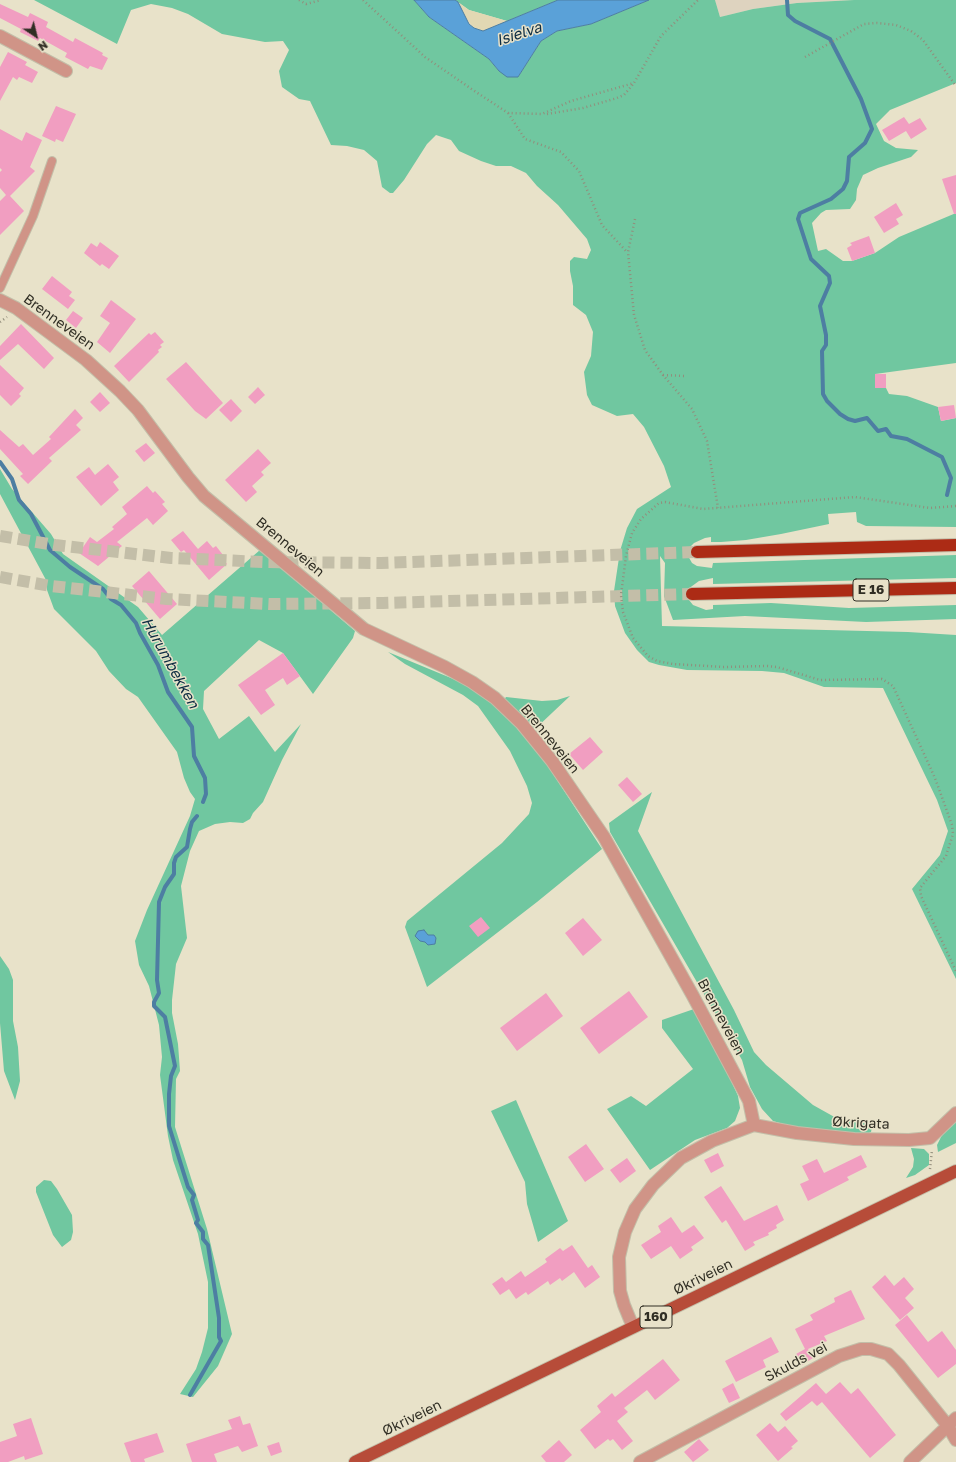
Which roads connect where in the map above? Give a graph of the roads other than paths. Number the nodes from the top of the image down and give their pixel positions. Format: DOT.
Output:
graph roads {
  1 [pos="0,36"];
  2 [pos="66,71"];
  3 [pos="52,161"];
  4 [pos="0,288"];
  5 [pos="0,300"];
  6 [pos="956,545"];
  7 [pos="696,552"];
  8 [pos="956,588"];
  9 [pos="692,594"];
  10 [pos="956,1113"];
  11 [pos="754,1125"];
  12 [pos="956,1172"];
  13 [pos="633,1328"];
  14 [pos="952,1422"];
  15 [pos="956,1440"];
  16 [pos="355,1462"];
  17 [pos="640,1462"];
  18 [pos="910,1462"];
  1 -- 2 [label="street"];
  3 -- 4 [label="lane"];
  5 -- 11 [label="street, Brenneveien"];
  6 -- 7 [label="highway"];
  8 -- 9 [label="highway, E 16"];
  10 -- 11 [label="street, Økrigata"];
  11 -- 13 [label="street"];
  12 -- 13 [label="main road, Økriveien / 160"];
  13 -- 16 [label="main road, Økriveien / 160"];
  14 -- 15 [label="street, Skulds vei"];
  14 -- 17 [label="street, Skulds vei"];
  14 -- 18 [label="street"];
}
